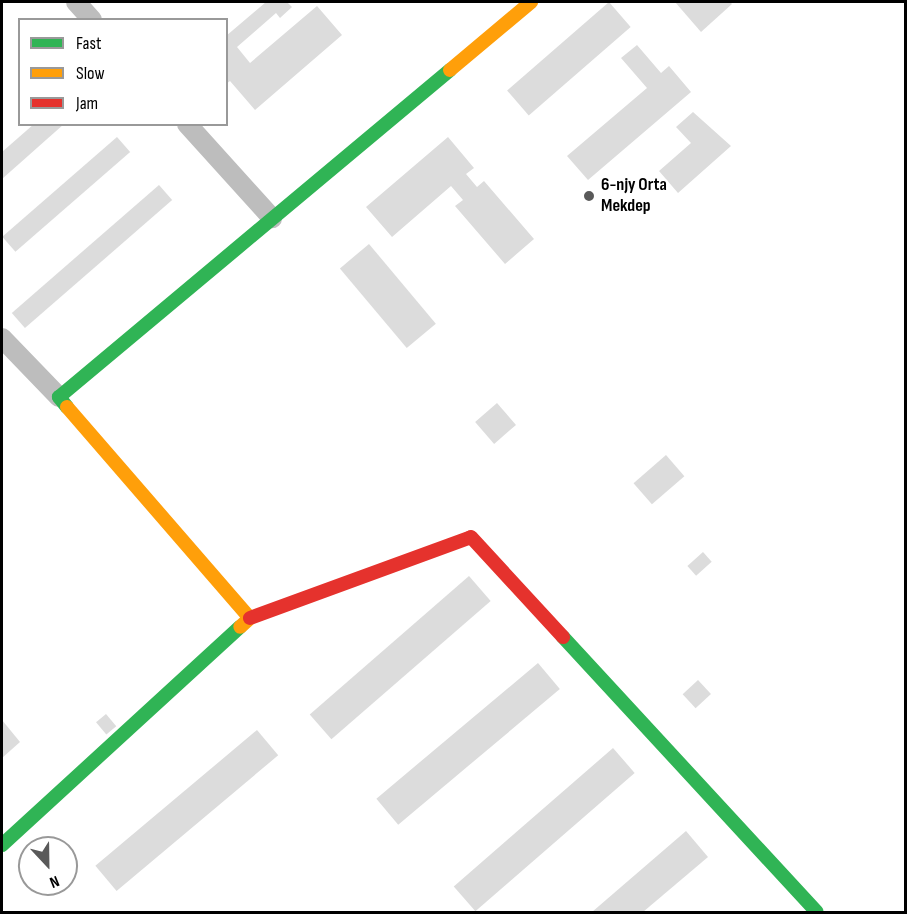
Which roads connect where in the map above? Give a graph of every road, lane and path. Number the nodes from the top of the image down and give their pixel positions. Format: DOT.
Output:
graph roads {
  1 [pos="76,2"];
  2 [pos="531,2"];
  3 [pos="90,18"];
  4 [pos="189,126"];
  5 [pos="272,218"];
  6 [pos="2,338"];
  7 [pos="59,397"];
  8 [pos="250,618"];
  9 [pos="2,845"];
  10 [pos="817,912"];
  1 -- 3 [label="street"];
  2 -- 5 [label="street"];
  4 -- 5 [label="street"];
  5 -- 7 [label="street"];
  6 -- 7 [label="street"];
  7 -- 8 [label="street"];
  8 -- 9 [label="street"];
  8 -- 10 [label="street"];
}
